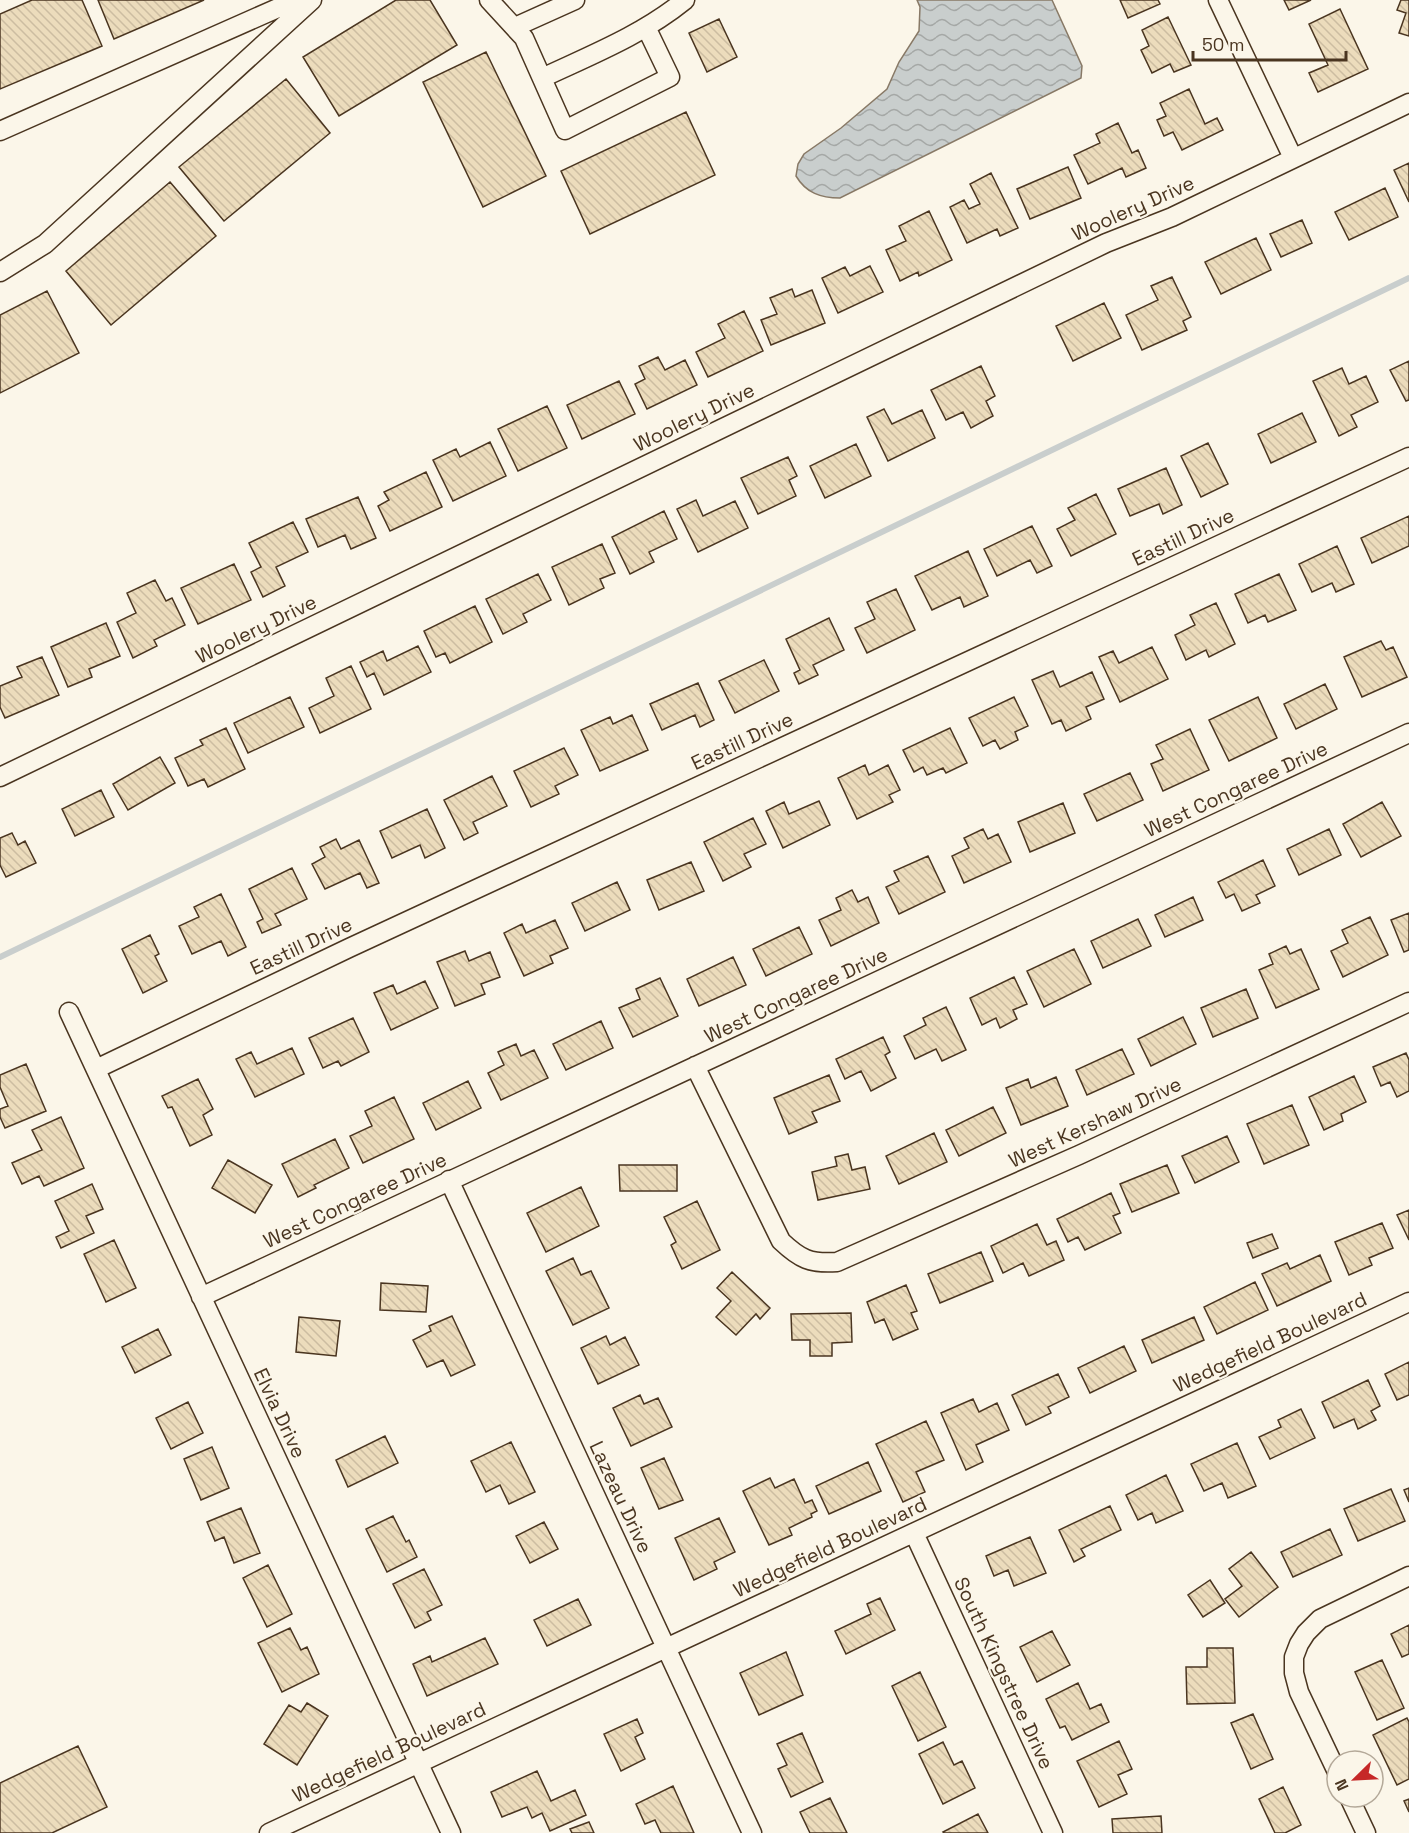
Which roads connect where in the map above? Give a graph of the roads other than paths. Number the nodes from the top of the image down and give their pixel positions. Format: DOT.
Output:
graph roads {
  1 [pos="296,0"];
  2 [pos="312,0"];
  3 [pos="489,0"];
  4 [pos="575,0"];
  5 [pos="685,0"];
  6 [pos="1218,0"];
  7 [pos="515,27"];
  8 [pos="646,27"];
  9 [pos="542,78"];
  10 [pos="1409,103"];
  11 [pos="0,131"];
  12 [pos="1293,158"];
  13 [pos="0,272"];
  14 [pos="1409,457"];
  15 [pos="1409,733"];
  16 [pos="0,777"];
  17 [pos="1409,1002"];
  18 [pos="69,1012"];
  19 [pos="695,1066"];
  20 [pos="96,1069"];
  21 [pos="448,1180"];
  22 [pos="201,1297"];
  23 [pos="1409,1302"];
  24 [pos="914,1533"];
  25 [pos="1409,1576"];
  26 [pos="666,1647"];
  27 [pos="1326,1749"];
  28 [pos="419,1763"];
  29 [pos="1355,1809"];
  30 [pos="269,1833"];
  31 [pos="451,1833"];
  32 [pos="752,1833"];
  33 [pos="1053,1833"];
  34 [pos="1366,1833"];
  1 -- 11 [label="street"];
  2 -- 13 [label="street"];
  3 -- 7 [label="street"];
  4 -- 7 [label="street"];
  5 -- 8 [label="street"];
  6 -- 12 [label="street"];
  7 -- 9 [label="street"];
  8 -- 9 [label="street"];
  8 -- 9 [label="street"];
  10 -- 12 [label="street, Woolery Drive"];
  12 -- 16 [label="street, Woolery Drive"];
  14 -- 20 [label="street, Eastill Drive"];
  15 -- 19 [label="street, West Congaree Drive"];
  17 -- 19 [label="street, West Kershaw Drive"];
  18 -- 20 [label="street, Elvia Drive"];
  19 -- 21 [label="street, West Congaree Drive"];
  20 -- 22 [label="street, Elvia Drive"];
  21 -- 22 [label="street, West Congaree Drive"];
  21 -- 26 [label="street, Lazeau Drive"];
  22 -- 28 [label="street, Elvia Drive"];
  23 -- 24 [label="street, Wedgefield Boulevard"];
  24 -- 26 [label="street, Wedgefield Boulevard"];
  24 -- 33 [label="street, South Kingstree Drive"];
  25 -- 27 [label="street"];
  26 -- 28 [label="street, Wedgefield Boulevard"];
  26 -- 32 [label="street, Lazeau Drive"];
  28 -- 30 [label="street, Wedgefield Boulevard"];
  28 -- 31 [label="street, Elvia Drive"];
  29 -- 34 [label="street"];
}
